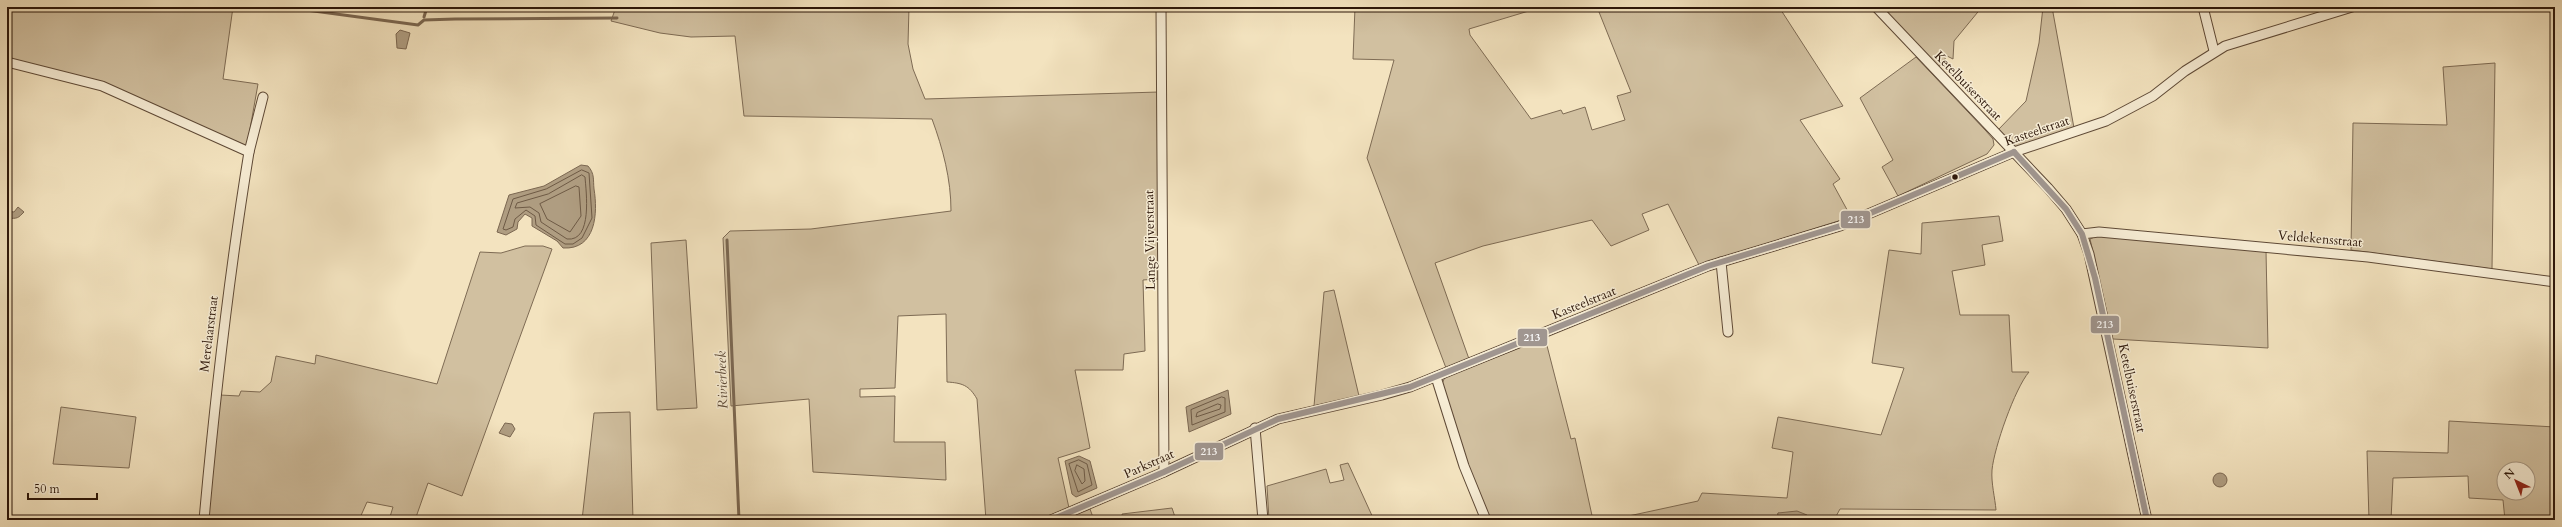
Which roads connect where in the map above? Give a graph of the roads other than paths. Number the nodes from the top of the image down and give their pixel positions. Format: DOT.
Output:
graph roads {
  1 [pos="1161,7"];
  2 [pos="1876,7"];
  3 [pos="2203,7"];
  4 [pos="2352,7"];
  5 [pos="2214,51"];
  6 [pos="7,62"];
  7 [pos="262,97"];
  8 [pos="249,152"];
  9 [pos="2014,152"];
  10 [pos="2082,234"];
  11 [pos="1721,262"];
  12 [pos="2555,282"];
  13 [pos="1728,332"];
  14 [pos="1436,377"];
  15 [pos="1255,428"];
  16 [pos="1164,472"];
  17 [pos="204,520"];
  18 [pos="1051,520"];
  19 [pos="1263,520"];
  20 [pos="1486,520"];
  21 [pos="2147,520"];
  1 -- 16 [label="street, Lange Vijverstraat"];
  2 -- 9 [label="street, Ketelbuiserstraat"];
  3 -- 5 [label="street"];
  4 -- 5 [label="street, Kasteelstraat"];
  5 -- 9 [label="street, Kasteelstraat"];
  6 -- 8 [label="street"];
  7 -- 8 [label="street, Merelaarstraat"];
  8 -- 17 [label="street, Merelaarstraat"];
  9 -- 10 [label="street, Ketelbuiserstraat"];
  9 -- 11 [label="street, Kasteelstraat"];
  10 -- 12 [label="street, Veldekensstraat"];
  10 -- 21 [label="street, Ketelbuiserstraat"];
  11 -- 13 [label="street"];
  11 -- 14 [label="street, Kasteelstraat"];
  14 -- 15 [label="street, Kasteelstraat"];
  14 -- 20 [label="street"];
  15 -- 16 [label="street, Parkstraat"];
  15 -- 19 [label="street"];
  16 -- 18 [label="street, Parkstraat"];
}
